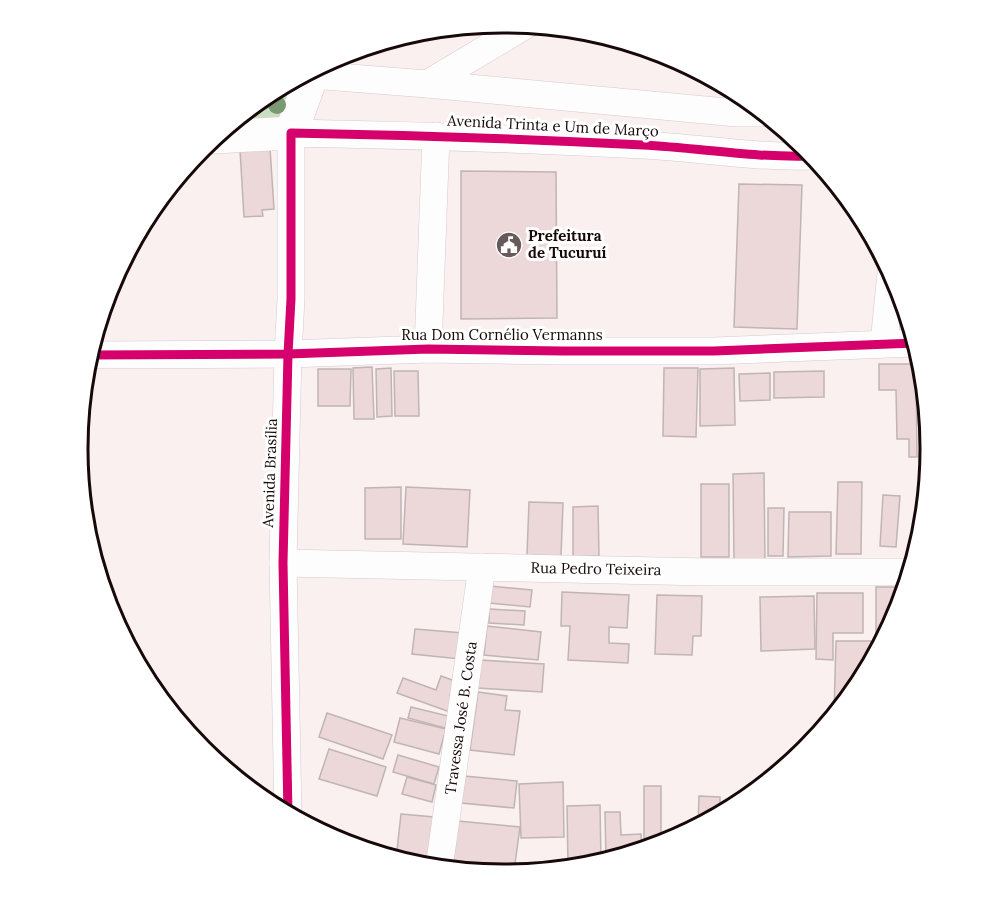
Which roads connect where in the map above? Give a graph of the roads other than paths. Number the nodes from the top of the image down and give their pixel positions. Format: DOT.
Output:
graph roads {
  1 [pos="512,33"];
  2 [pos="324,74"];
  3 [pos="309,82"];
  4 [pos="427,84"];
  5 [pos="749,113"];
  6 [pos="291,133"];
  7 [pos="230,136"];
  8 [pos="436,136"];
  9 [pos="799,156"];
  10 [pos="889,292"];
  11 [pos="884,343"];
  12 [pos="906,343"];
  13 [pos="428,349"];
  14 [pos="288,354"];
  15 [pos="99,355"];
  16 [pos="283,563"];
  17 [pos="482,567"];
  18 [pos="900,572"];
  19 [pos="288,803"];
  20 [pos="440,859"];
  1 -- 4 [label="street"];
  2 -- 4 [label="street, Avenida Trinta e Um de Março"];
  3 -- 6 [label="main road, Avenida Brasília"];
  4 -- 5 [label="street, Avenida Trinta e Um de Março"];
  6 -- 7 [label="main road, Avenida Trinta e Um de Março"];
  6 -- 8 [label="street, Avenida Trinta e Um de Março"];
  6 -- 14 [label="street, Avenida Brasília"];
  8 -- 9 [label="street, Avenida Trinta e Um de Março"];
  8 -- 13 [label="street"];
  10 -- 11 [label="street"];
  11 -- 12 [label="street, Rua Dom Cornélio Vermanns"];
  11 -- 13 [label="street, Rua Dom Cornélio Vermanns"];
  13 -- 14 [label="street, Rua Dom Cornélio Vermanns"];
  14 -- 15 [label="street, Rua Dom Cornélio Vermanns"];
  14 -- 16 [label="street, Avenida Brasília"];
  16 -- 17 [label="street, Rua Pedro Teixeira"];
  16 -- 19 [label="street, Avenida Brasília"];
  17 -- 18 [label="street, Rua Pedro Teixeira"];
  17 -- 20 [label="street, Travessa José B. Costa"];
}
